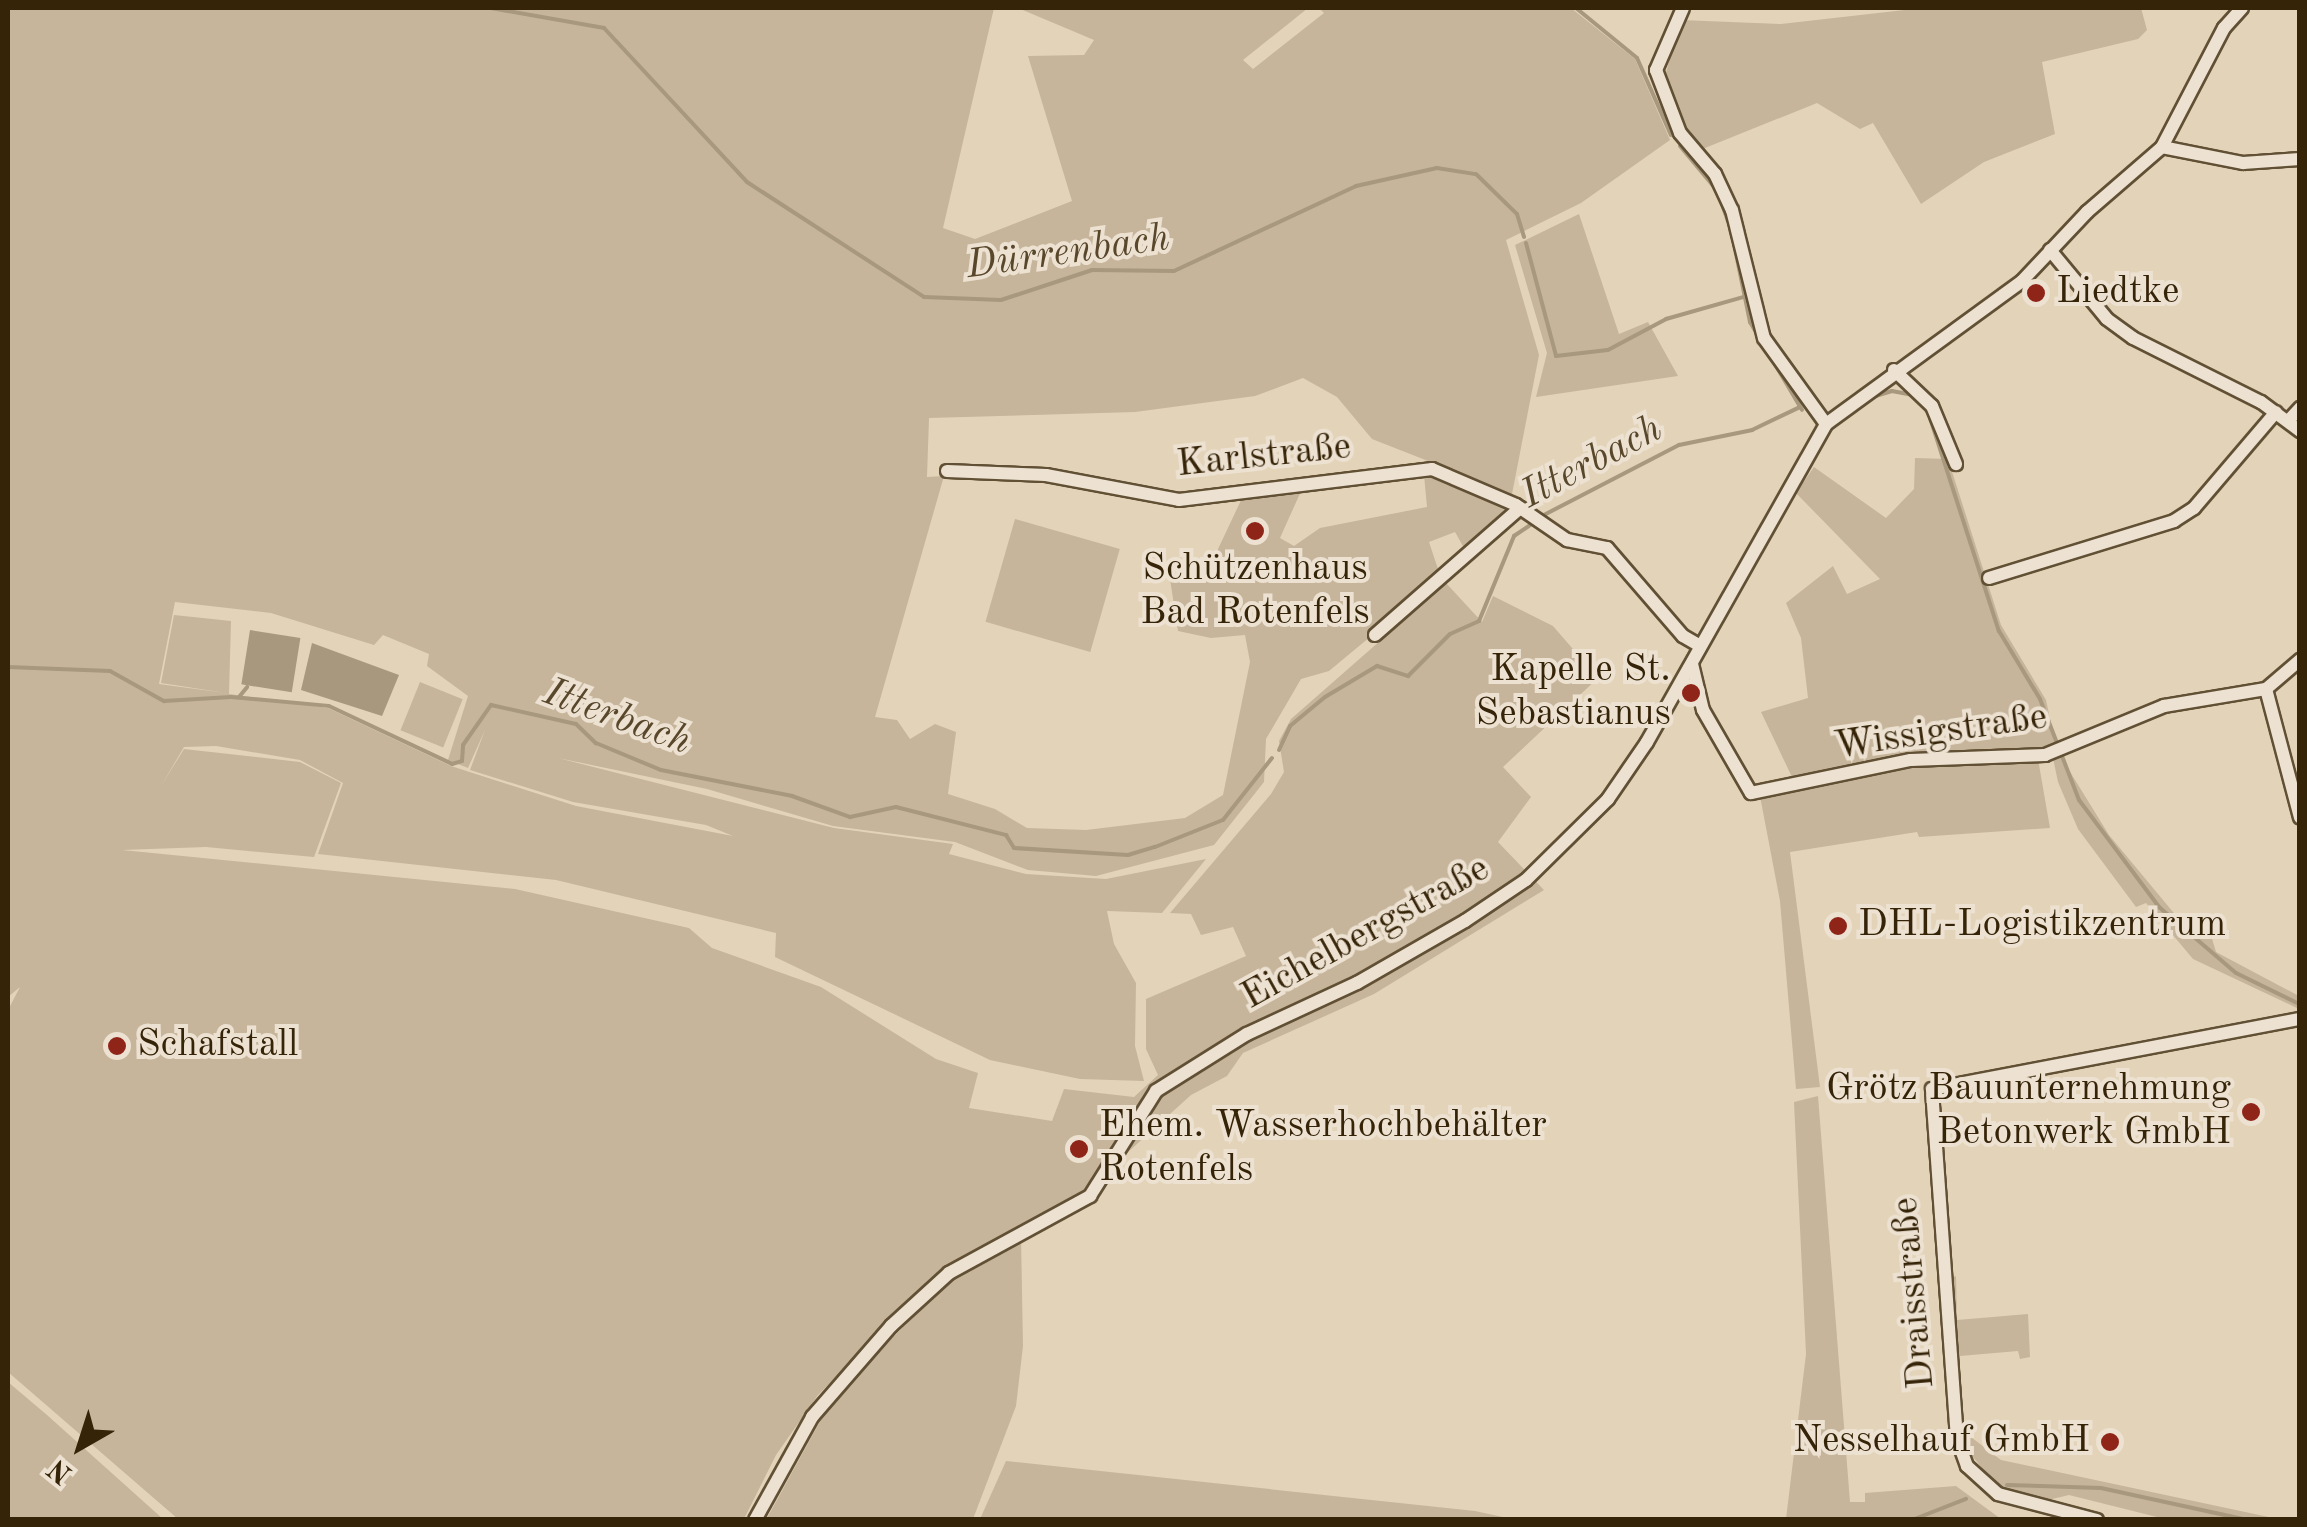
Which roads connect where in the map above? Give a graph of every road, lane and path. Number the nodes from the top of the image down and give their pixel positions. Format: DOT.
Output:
graph roads {
  1 [pos="1684,8"];
  2 [pos="2242,8"];
  3 [pos="2162,147"];
  4 [pos="2300,159"];
  5 [pos="2050,250"];
  6 [pos="1894,370"];
  7 [pos="2300,408"];
  8 [pos="2282,416"];
  9 [pos="1826,424"];
  10 [pos="2300,431"];
  11 [pos="1956,464"];
  12 [pos="947,470"];
  13 [pos="1529,516"];
  14 [pos="1990,578"];
  15 [pos="1375,635"];
  16 [pos="1700,646"];
  17 [pos="2300,660"];
  18 [pos="1692,664"];
  19 [pos="2266,688"];
  20 [pos="2300,818"];
  21 [pos="2300,1019"];
  22 [pos="756,1520"];
  23 [pos="2097,1520"];
  1 -- 9 [label="street"];
  2 -- 3 [label="street, Eichelbergstraße"];
  3 -- 4 [label="street"];
  3 -- 5 [label="street, Eichelbergstraße"];
  5 -- 6 [label="street, Eichelbergstraße"];
  5 -- 8 [label="street"];
  6 -- 9 [label="street, Eichelbergstraße"];
  6 -- 11 [label="street"];
  7 -- 8 [label="street"];
  8 -- 10 [label="street"];
  8 -- 14 [label="street"];
  9 -- 16 [label="street, Eichelbergstraße"];
  12 -- 13 [label="street, Karlstraße"];
  13 -- 15 [label="street"];
  13 -- 16 [label="street, Karlstraße"];
  16 -- 18 [label="street, Eichelbergstraße"];
  17 -- 19 [label="street, Wissigstraße"];
  18 -- 19 [label="street, Wissigstraße"];
  18 -- 22 [label="street, Eichelbergstraße"];
  19 -- 20 [label="street"];
  21 -- 23 [label="street, Draisstraße"];
}
